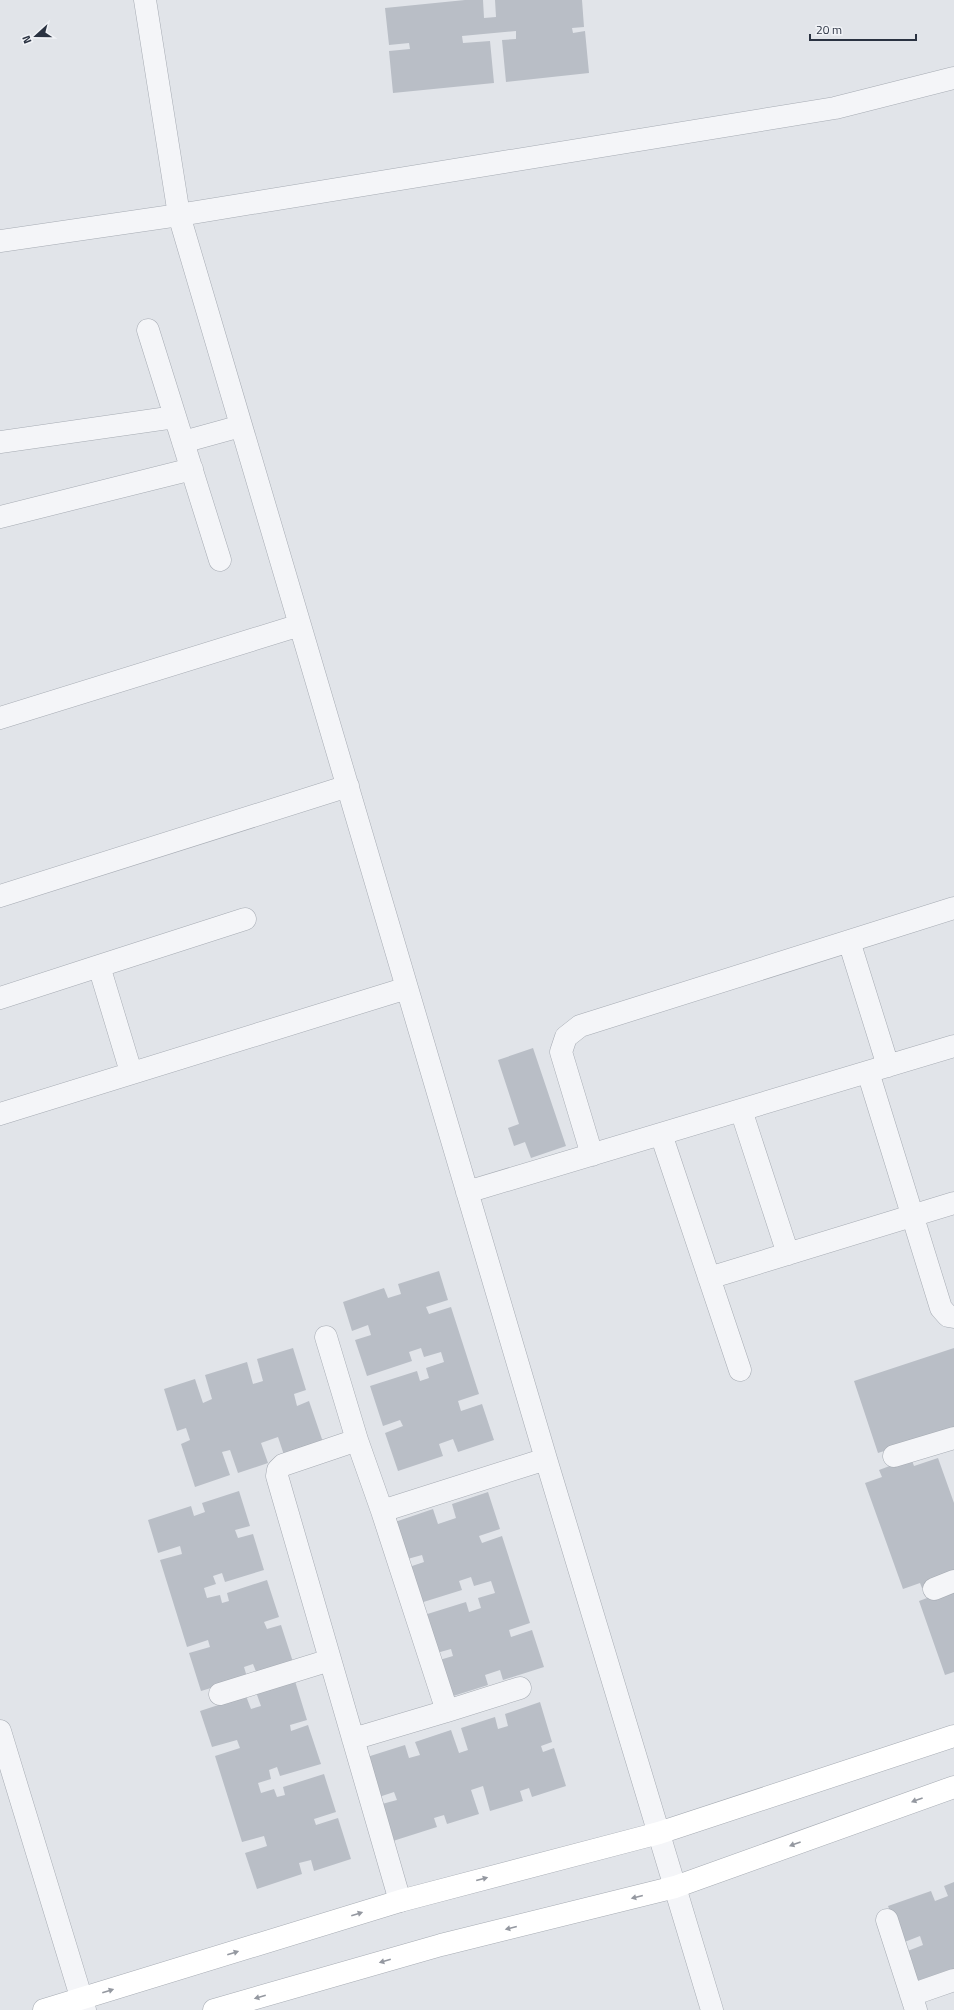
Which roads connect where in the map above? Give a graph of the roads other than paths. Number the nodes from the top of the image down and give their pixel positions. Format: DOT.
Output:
graph roads {
  1 [pos="145,0"];
  2 [pos="954,78"];
  3 [pos="179,215"];
  4 [pos="0,241"];
  5 [pos="148,330"];
  6 [pos="175,416"];
  7 [pos="240,426"];
  8 [pos="0,442"];
  9 [pos="183,442"];
  10 [pos="192,469"];
  11 [pos="0,517"];
  12 [pos="220,560"];
  13 [pos="300,625"];
  14 [pos="0,718"];
  15 [pos="348,786"];
  16 [pos="0,896"];
  17 [pos="954,908"];
  18 [pos="245,919"];
  19 [pos="849,941"];
  20 [pos="99,966"];
  21 [pos="407,988"];
  22 [pos="0,998"];
  23 [pos="954,1046"];
  24 [pos="878,1069"];
  25 [pos="131,1072"];
  26 [pos="741,1110"];
  27 [pos="0,1114"];
  28 [pos="661,1134"];
  29 [pos="592,1155"];
  30 [pos="467,1192"];
  31 [pos="954,1203"];
  32 [pos="913,1216"];
  33 [pos="788,1254"];
  34 [pos="709,1278"];
  35 [pos="954,1317"];
  36 [pos="326,1337"];
  37 [pos="740,1370"];
  38 [pos="954,1438"];
  39 [pos="357,1440"];
  40 [pos="894,1456"];
  41 [pos="546,1459"];
  42 [pos="382,1511"];
  43 [pos="954,1581"];
  44 [pos="934,1589"];
  45 [pos="330,1660"];
  46 [pos="520,1688"];
  47 [pos="220,1694"];
  48 [pos="446,1711"];
  49 [pos="0,1731"];
  50 [pos="954,1736"];
  51 [pos="353,1739"];
  52 [pos="954,1787"];
  53 [pos="658,1833"];
  54 [pos="675,1887"];
  55 [pos="400,1901"];
  56 [pos="887,1920"];
  57 [pos="954,1980"];
  58 [pos="914,2003"];
  59 [pos="83,2005"];
  60 [pos="44,2010"];
  61 [pos="214,2010"];
  62 [pos="712,2010"];
  1 -- 3 [label="street"];
  2 -- 3 [label="street"];
  3 -- 4 [label="street"];
  3 -- 7 [label="street"];
  5 -- 6 [label="street"];
  6 -- 8 [label="street"];
  6 -- 9 [label="street"];
  7 -- 9 [label="street"];
  7 -- 13 [label="street"];
  9 -- 10 [label="street"];
  10 -- 11 [label="street"];
  10 -- 12 [label="street"];
  13 -- 14 [label="street"];
  13 -- 15 [label="street"];
  15 -- 16 [label="street"];
  15 -- 21 [label="street"];
  17 -- 19 [label="street"];
  18 -- 20 [label="street"];
  19 -- 24 [label="street"];
  19 -- 29 [label="street"];
  20 -- 22 [label="street"];
  20 -- 25 [label="street"];
  21 -- 25 [label="street"];
  21 -- 30 [label="street"];
  23 -- 24 [label="street"];
  24 -- 26 [label="street"];
  24 -- 32 [label="street"];
  25 -- 27 [label="street"];
  26 -- 28 [label="street"];
  26 -- 33 [label="street"];
  28 -- 29 [label="street"];
  28 -- 34 [label="street"];
  29 -- 30 [label="street"];
  30 -- 41 [label="street"];
  31 -- 32 [label="street"];
  32 -- 33 [label="street"];
  32 -- 35 [label="street"];
  33 -- 34 [label="street"];
  34 -- 37 [label="street"];
  36 -- 39 [label="street"];
  38 -- 40 [label="street"];
  39 -- 42 [label="street"];
  39 -- 45 [label="street"];
  41 -- 42 [label="street"];
  41 -- 53 [label="street"];
  42 -- 48 [label="street"];
  43 -- 44 [label="street"];
  45 -- 47 [label="street"];
  45 -- 51 [label="street"];
  46 -- 48 [label="street"];
  48 -- 51 [label="street"];
  49 -- 59 [label="street"];
  50 -- 53 [label="street"];
  51 -- 55 [label="street"];
  52 -- 54 [label="street, one-way"];
  53 -- 54 [label="street"];
  55 -- 53 [label="street, one-way"];
  54 -- 61 [label="street, one-way"];
  54 -- 62 [label="street"];
  59 -- 55 [label="street, one-way"];
  56 -- 58 [label="street"];
  57 -- 58 [label="street"];
  59 -- 60 [label="street"];
}
